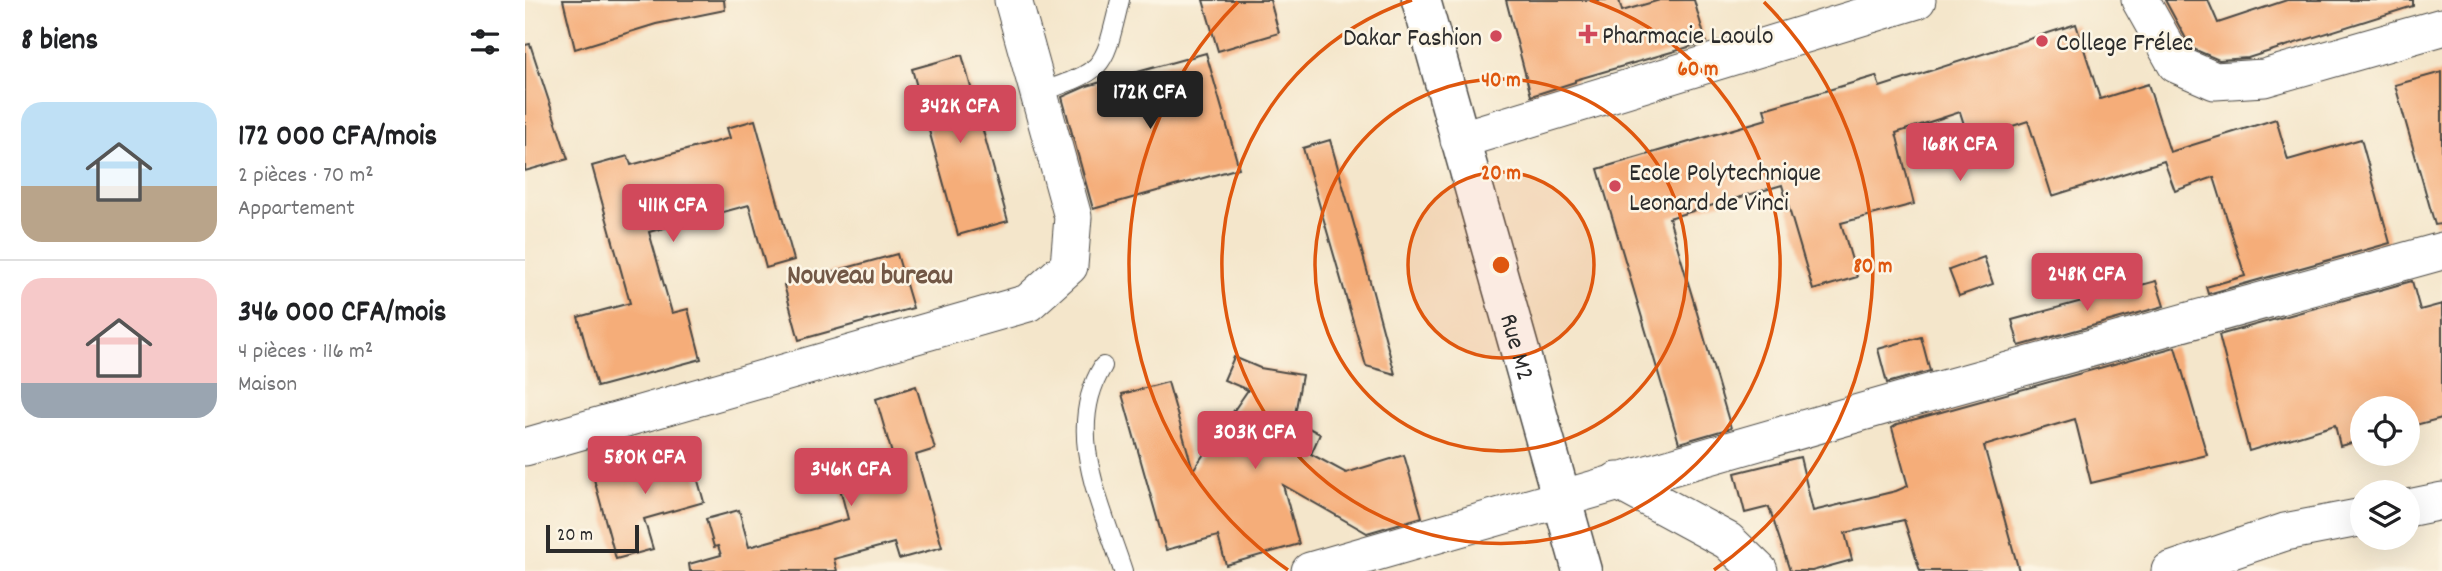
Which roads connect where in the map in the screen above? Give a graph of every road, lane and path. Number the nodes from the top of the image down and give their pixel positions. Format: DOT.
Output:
graph roads {
  1 [pos="1013,0"];
  2 [pos="1120,0"];
  3 [pos="1421,0"];
  4 [pos="1917,0"];
  5 [pos="2140,0"];
  6 [pos="2442,27"];
  7 [pos="1038,93"];
  8 [pos="1459,140"];
  9 [pos="2442,251"];
  10 [pos="1103,366"];
  11 [pos="525,447"];
  12 [pos="1617,481"];
  13 [pos="1561,498"];
  14 [pos="2442,501"];
  15 [pos="2420,506"];
  16 [pos="2350,520"];
  17 [pos="1123,571"];
  18 [pos="1310,571"];
  19 [pos="1582,571"];
  20 [pos="1759,571"];
  21 [pos="2170,571"];
  1 -- 7 [label="street"];
  2 -- 7 [label="lane"];
  3 -- 8 [label="main road, Rue M2"];
  4 -- 8 [label="street"];
  5 -- 6 [label="street"];
  7 -- 11 [label="street"];
  8 -- 13 [label="main road, Rue M2"];
  9 -- 12 [label="street"];
  10 -- 17 [label="lane"];
  12 -- 13 [label="street"];
  12 -- 20 [label="street"];
  13 -- 18 [label="street"];
  13 -- 19 [label="main road, Rue M2"];
  14 -- 15 [label="street"];
  16 -- 21 [label="street"];
}
